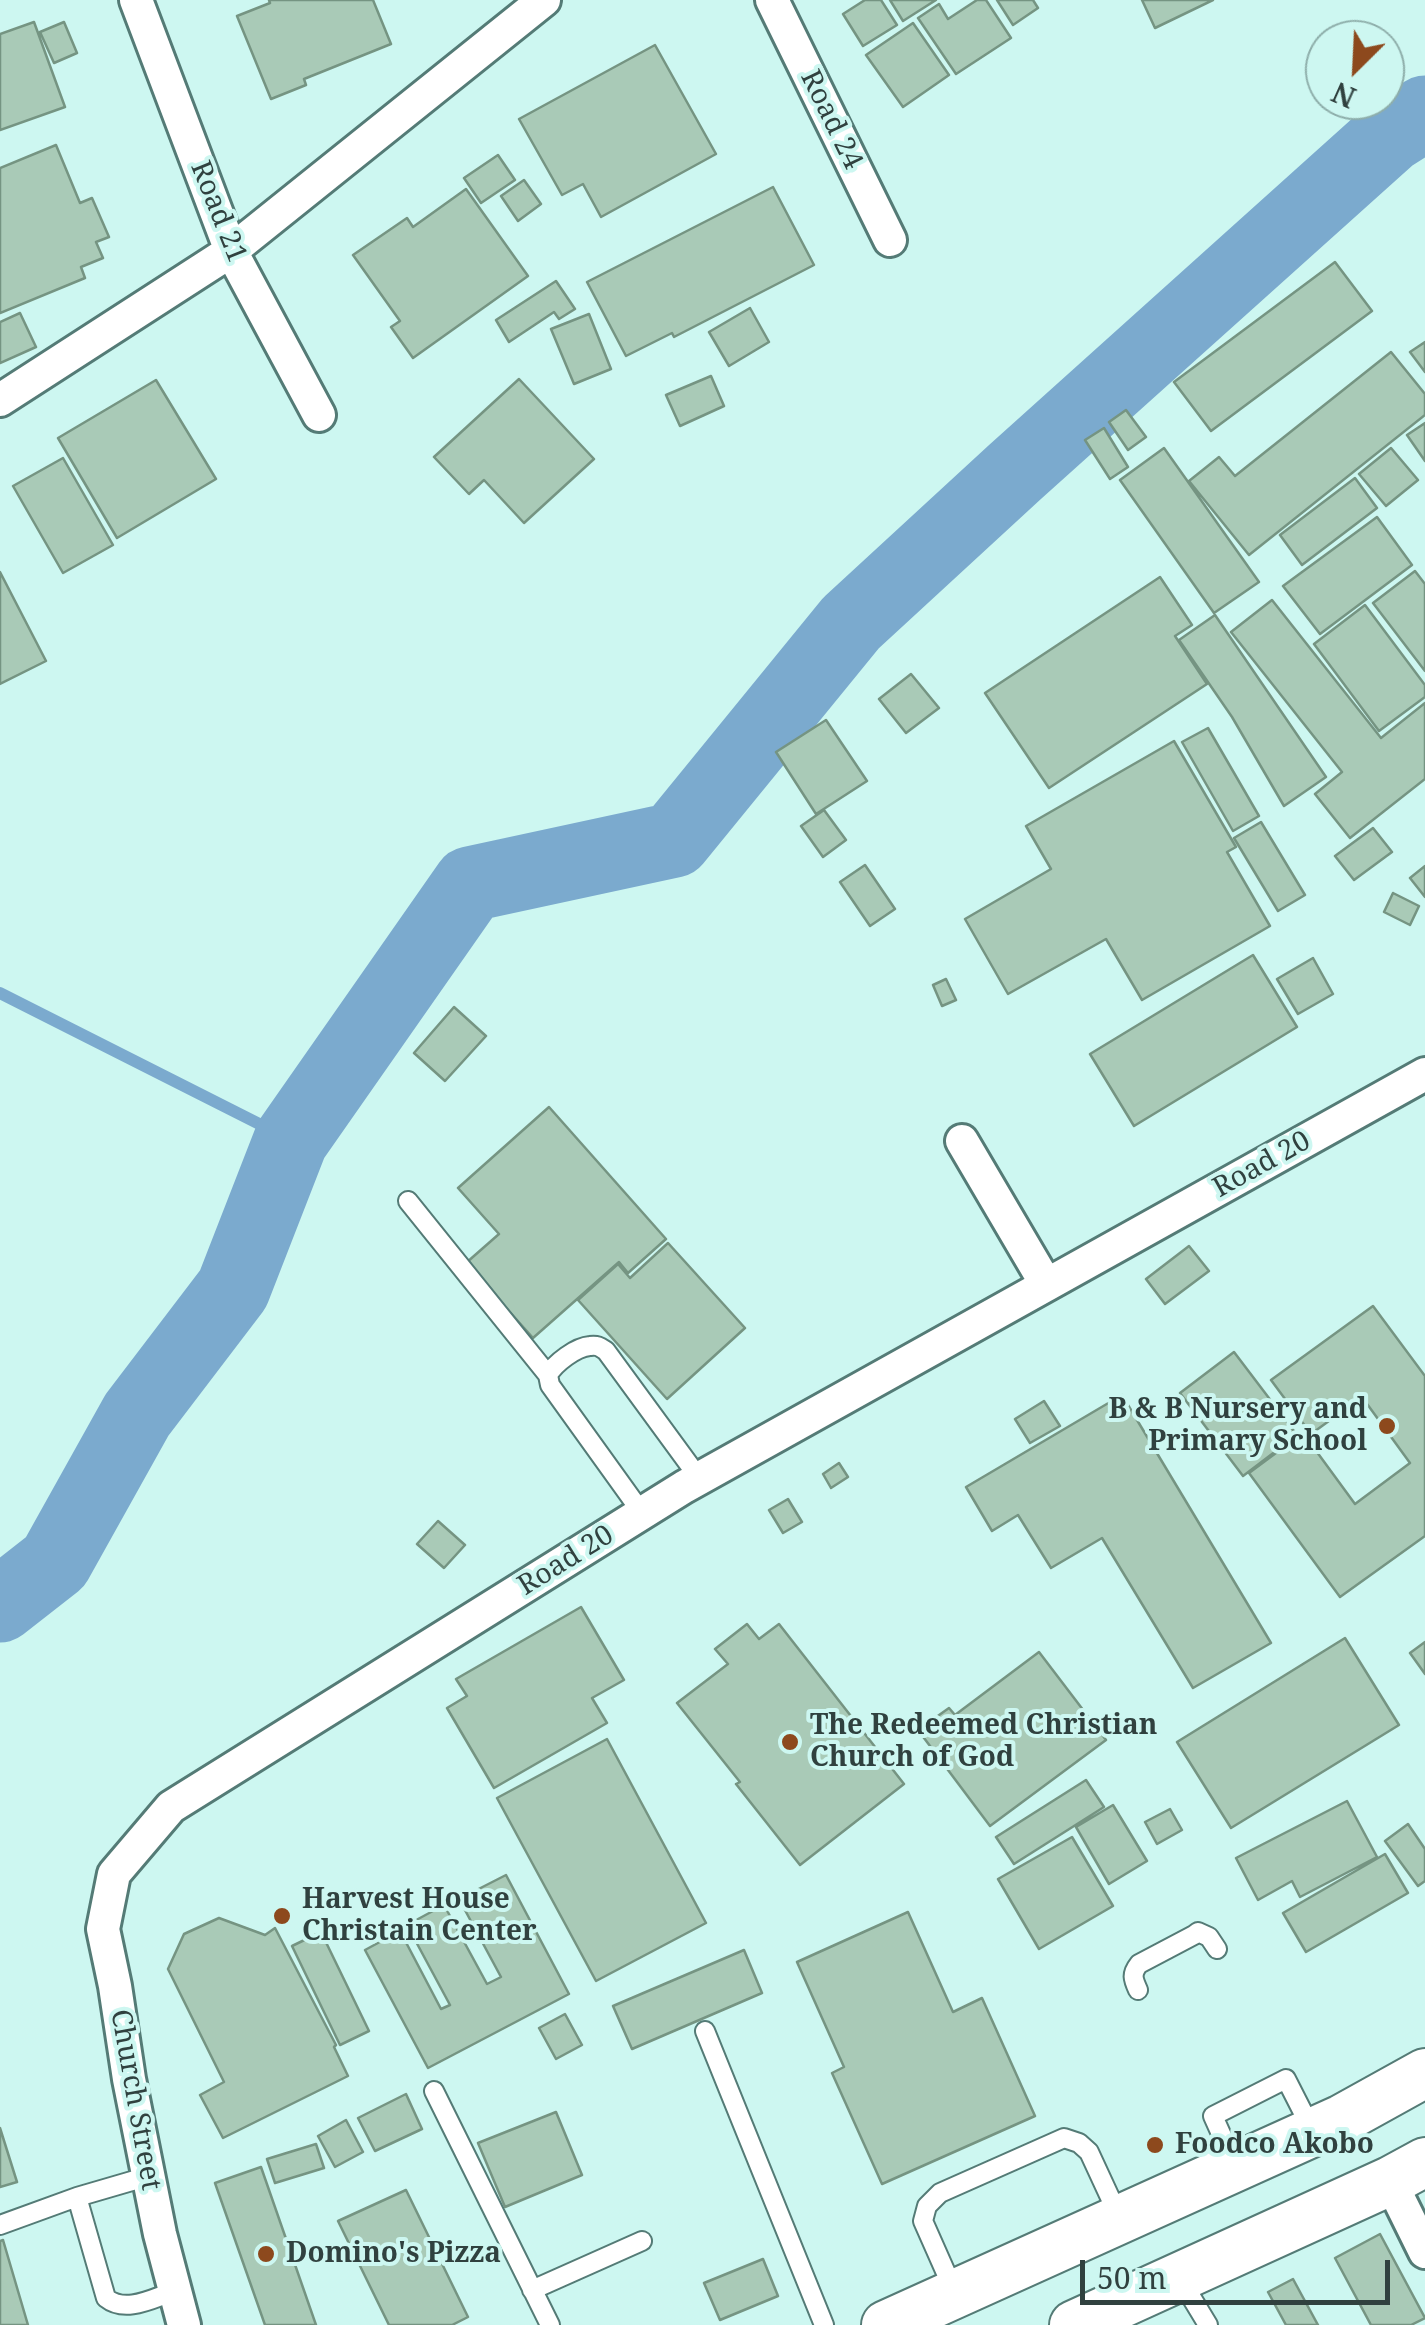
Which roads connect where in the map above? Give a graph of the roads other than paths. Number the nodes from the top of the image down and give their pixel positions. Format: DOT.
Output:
graph roads {
  1 [pos="136,0"];
  2 [pos="544,0"];
  3 [pos="772,0"];
  4 [pos="890,240"];
  5 [pos="230,251"];
  6 [pos="0,400"];
  7 [pos="319,415"];
  8 [pos="1425,1074"];
  9 [pos="962,1141"];
  10 [pos="408,1201"];
  11 [pos="1046,1284"];
  12 [pos="548,1375"];
  13 [pos="699,1478"];
  14 [pos="642,1514"];
  15 [pos="114,1874"];
  16 [pos="1217,1949"];
  17 [pos="1138,1990"];
  18 [pos="705,2031"];
  19 [pos="1425,2074"];
  20 [pos="434,2091"];
  21 [pos="1313,2132"];
  22 [pos="1225,2172"];
  23 [pos="1407,2172"];
  24 [pos="149,2176"];
  25 [pos="77,2198"];
  26 [pos="1120,2220"];
  27 [pos="0,2225"];
  28 [pos="642,2241"];
  29 [pos="1246,2246"];
  30 [pos="1425,2252"];
  31 [pos="1179,2277"];
  32 [pos="532,2290"];
  33 [pos="176,2292"];
  34 [pos="955,2295"];
  35 [pos="184,2325"];
  36 [pos="550,2325"];
  37 [pos="824,2325"];
  38 [pos="886,2325"];
  39 [pos="1074,2325"];
  40 [pos="1208,2325"];
  1 -- 5 [label="street, Road 21"];
  2 -- 5 [label="street"];
  3 -- 4 [label="street, Road 24"];
  5 -- 6 [label="street"];
  5 -- 7 [label="street, Road 21"];
  8 -- 11 [label="street, Road 20"];
  9 -- 11 [label="street"];
  10 -- 12 [label="lane"];
  11 -- 13 [label="street, Road 20"];
  12 -- 13 [label="lane"];
  12 -- 14 [label="lane"];
  13 -- 14 [label="street, Road 20"];
  14 -- 15 [label="street, Road 20"];
  15 -- 24 [label="street, Church Street"];
  16 -- 17 [label="lane"];
  18 -- 37 [label="lane"];
  19 -- 21 [label="main road"];
  20 -- 32 [label="lane"];
  21 -- 22 [label="main road"];
  21 -- 22 [label="lane"];
  22 -- 26 [label="main road"];
  22 -- 29 [label="main road"];
  23 -- 29 [label="main road"];
  23 -- 30 [label="street"];
  24 -- 25 [label="lane"];
  24 -- 33 [label="street, Church Street"];
  25 -- 27 [label="lane"];
  25 -- 33 [label="lane"];
  26 -- 34 [label="main road"];
  26 -- 34 [label="lane"];
  28 -- 32 [label="lane"];
  29 -- 31 [label="main road"];
  31 -- 39 [label="main road"];
  31 -- 40 [label="lane"];
  32 -- 36 [label="lane"];
  33 -- 35 [label="street, Church Street"];
  34 -- 38 [label="main road"];
}
